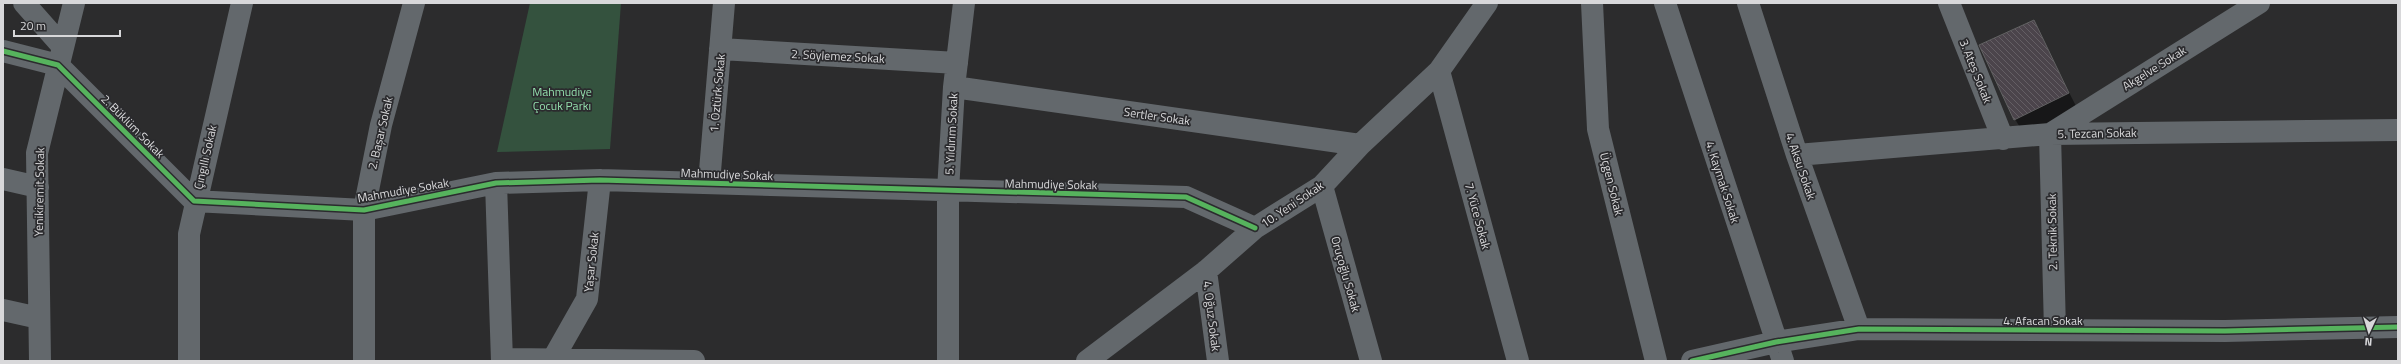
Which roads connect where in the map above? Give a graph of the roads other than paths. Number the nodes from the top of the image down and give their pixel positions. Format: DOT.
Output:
graph roads {
  1 [pos="24,3"];
  2 [pos="74,3"];
  3 [pos="242,3"];
  4 [pos="414,3"];
  5 [pos="724,3"];
  6 [pos="964,3"];
  7 [pos="1487,3"];
  8 [pos="1592,3"];
  9 [pos="1665,3"];
  10 [pos="1748,3"];
  11 [pos="1949,3"];
  12 [pos="2259,3"];
  13 [pos="720,49"];
  14 [pos="3,51"];
  15 [pos="61,56"];
  16 [pos="957,63"];
  17 [pos="1439,70"];
  18 [pos="954,87"];
  19 [pos="2398,130"];
  20 [pos="2050,134"];
  21 [pos="2003,139"];
  22 [pos="1360,145"];
  23 [pos="1797,154"];
  24 [pos="3,179"];
  25 [pos="600,180"];
  26 [pos="496,183"];
  27 [pos="709,183"];
  28 [pos="1322,186"];
  29 [pos="38,187"];
  30 [pos="948,191"];
  31 [pos="194,201"];
  32 [pos="364,210"];
  33 [pos="1255,228"];
  34 [pos="1206,271"];
  35 [pos="3,310"];
  36 [pos="39,318"];
  37 [pos="2398,327"];
  38 [pos="1859,329"];
  39 [pos="2055,330"];
  40 [pos="1780,352"];
  41 [pos="553,359"];
  42 [pos="502,360"];
  43 [pos="40,361"];
  44 [pos="189,361"];
  45 [pos="364,361"];
  46 [pos="694,361"];
  47 [pos="948,361"];
  48 [pos="1087,361"];
  49 [pos="1218,361"];
  50 [pos="1371,361"];
  51 [pos="1518,361"];
  52 [pos="1656,361"];
  53 [pos="1692,361"];
  1 -- 15 [label="street, 2. Büklüm Sokak"];
  2 -- 15 [label="street, Yenikiremit Sokak"];
  3 -- 31 [label="street, Çıngıllı Sokak"];
  4 -- 32 [label="street, 2. Başar Sokak"];
  5 -- 13 [label="street, 1. Öztürk Sokak"];
  6 -- 16 [label="street, 5. Yıldırım Sokak"];
  7 -- 17 [label="street, 10. Yeni Sokak"];
  8 -- 52 [label="street, Üçgen Sokak"];
  9 -- 40 [label="street, 4. Kaymak Sokak"];
  10 -- 23 [label="street, 4. Aksu Sokak"];
  11 -- 21 [label="street, 3. Ateş Sokak"];
  12 -- 20 [label="street, Akgelve Sokak"];
  13 -- 16 [label="street, 2. Söylemez Sokak"];
  13 -- 27 [label="street, 1. Öztürk Sokak"];
  14 -- 15 [label="street"];
  15 -- 29 [label="street, Yenikiremit Sokak"];
  15 -- 31 [label="street, 2. Büklüm Sokak"];
  16 -- 18 [label="street, 5. Yıldırım Sokak"];
  17 -- 22 [label="street, 10. Yeni Sokak"];
  17 -- 51 [label="street, 7. Yüce Sokak"];
  18 -- 22 [label="street, Sertler Sokak"];
  18 -- 30 [label="street, 5. Yıldırım Sokak"];
  19 -- 20 [label="street, 5. Tezcan Sokak"];
  20 -- 21 [label="street, 5. Tezcan Sokak"];
  20 -- 39 [label="street, 2. Teknik Sokak"];
  21 -- 23 [label="street, 5. Tezcan Sokak"];
  22 -- 28 [label="street, 10. Yeni Sokak"];
  23 -- 38 [label="street, 4. Aksu Sokak"];
  24 -- 29 [label="street"];
  25 -- 26 [label="street, Mahmudiye Sokak"];
  25 -- 27 [label="street, Mahmudiye Sokak"];
  25 -- 41 [label="street, Yaşar Sokak"];
  26 -- 32 [label="street, Mahmudiye Sokak"];
  26 -- 42 [label="street"];
  27 -- 30 [label="street, Mahmudiye Sokak"];
  28 -- 33 [label="street, 10. Yeni Sokak"];
  28 -- 50 [label="street, Oruçoğlu Sokak"];
  29 -- 36 [label="street, Yenikiremit Sokak"];
  30 -- 33 [label="street, Mahmudiye Sokak"];
  30 -- 47 [label="street, 5. Yıldırım Sokak"];
  31 -- 32 [label="street, Mahmudiye Sokak"];
  31 -- 44 [label="street, Çıngıllı Sokak"];
  32 -- 45 [label="street, 2. Başar Sokak"];
  33 -- 34 [label="street, 10. Yeni Sokak"];
  34 -- 48 [label="street, 10. Yeni Sokak"];
  34 -- 49 [label="street, 4. Oğuz Sokak"];
  35 -- 36 [label="street"];
  36 -- 43 [label="street, Yenikiremit Sokak"];
  37 -- 39 [label="street, 4. Afacan Sokak"];
  38 -- 39 [label="street, 4. Afacan Sokak"];
  38 -- 40 [label="street, 4. Afacan Sokak"];
  40 -- 53 [label="street, 4. Afacan Sokak"];
  41 -- 42 [label="street"];
  41 -- 46 [label="street"];
}
